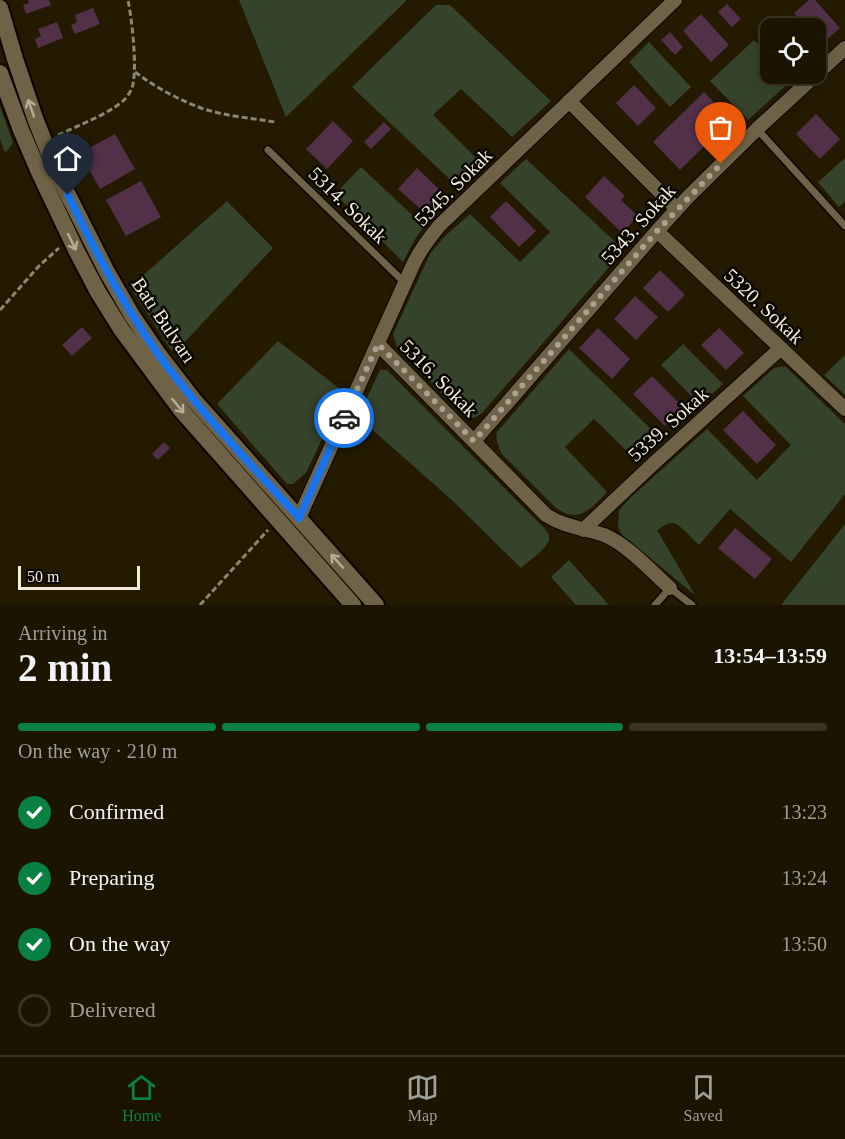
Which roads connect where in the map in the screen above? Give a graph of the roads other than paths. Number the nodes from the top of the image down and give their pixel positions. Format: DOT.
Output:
graph roads {
  1 [pos="675,0"];
  2 [pos="0,8"];
  3 [pos="845,48"];
  4 [pos="0,73"];
  5 [pos="569,101"];
  6 [pos="757,129"];
  7 [pos="268,150"];
  8 [pos="677,209"];
  9 [pos="845,226"];
  10 [pos="657,231"];
  11 [pos="405,283"];
  12 [pos="378,344"];
  13 [pos="781,348"];
  14 [pos="845,409"];
  15 [pos="474,441"];
  16 [pos="299,518"];
  17 [pos="583,530"];
  18 [pos="670,588"];
  19 [pos="353,605"];
  20 [pos="376,605"];
  21 [pos="655,605"];
  22 [pos="692,605"];
  1 -- 5 [label="street, 5345. Sokak"];
  16 -- 2 [label="street, Batı Bulvarı, one-way"];
  3 -- 6 [label="street, 5343. Sokak"];
  4 -- 19 [label="street, Batı Bulvarı, one-way"];
  5 -- 8 [label="street"];
  5 -- 11 [label="street, 5345. Sokak"];
  6 -- 8 [label="street, 5343. Sokak"];
  6 -- 9 [label="lane"];
  7 -- 11 [label="lane, 5314. Sokak"];
  8 -- 10 [label="street, 5343. Sokak"];
  10 -- 13 [label="street, 5320. Sokak"];
  10 -- 15 [label="street, 5343. Sokak"];
  11 -- 12 [label="street, 5345. Sokak"];
  12 -- 15 [label="street, 5316. Sokak"];
  12 -- 16 [label="street, 5345. Sokak"];
  13 -- 14 [label="street, 5320. Sokak"];
  13 -- 17 [label="street, 5339. Sokak"];
  15 -- 17 [label="street, 5316. Sokak"];
  20 -- 16 [label="street, Batı Bulvarı, one-way"];
  17 -- 18 [label="street, 5316. Sokak"];
  18 -- 21 [label="lane"];
  18 -- 22 [label="lane, 5316. Sokak"];
}
